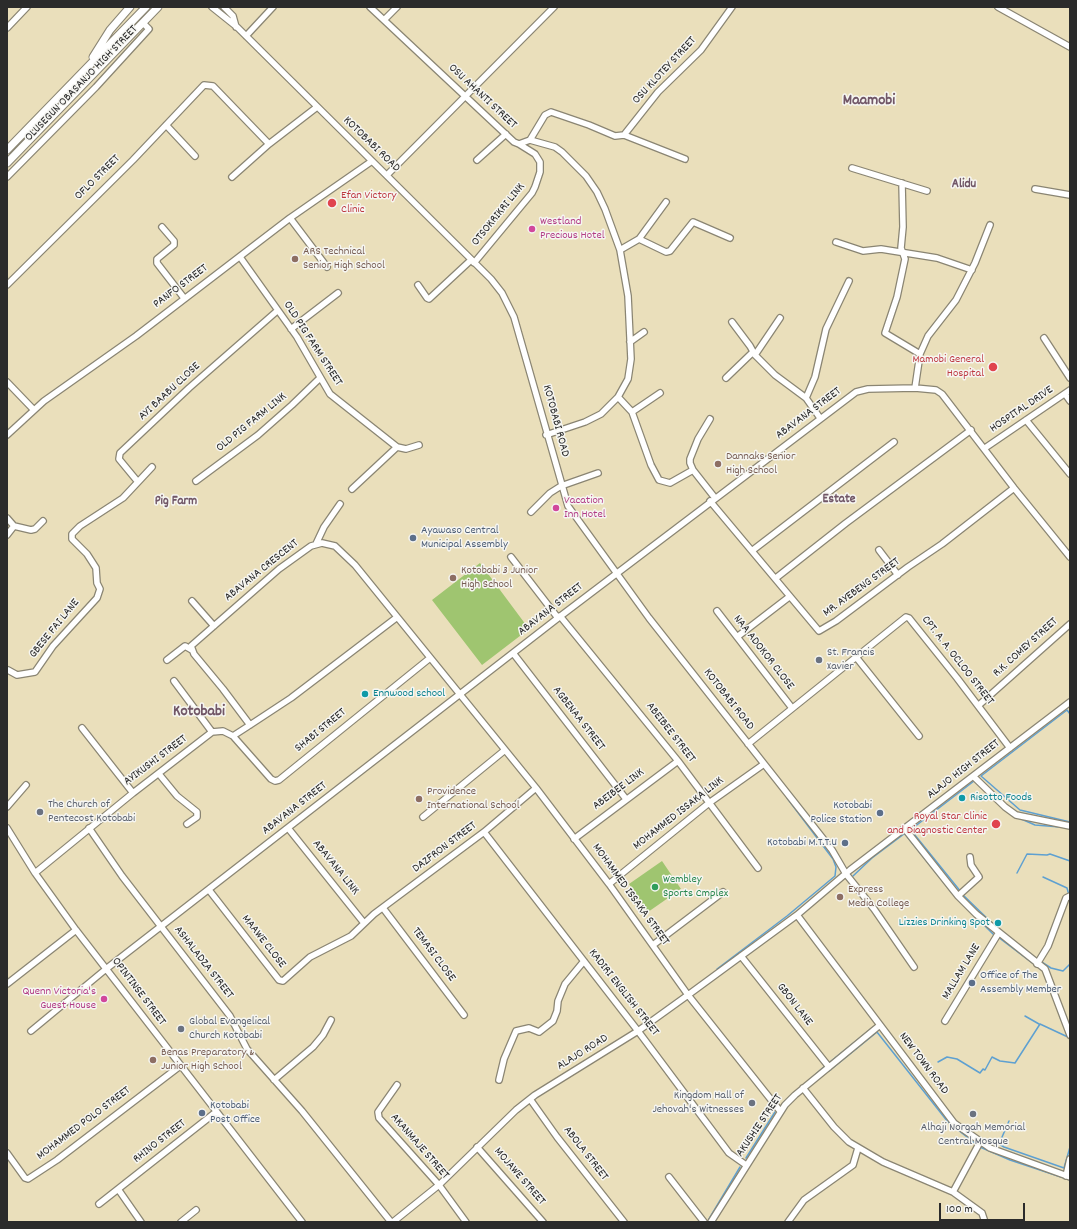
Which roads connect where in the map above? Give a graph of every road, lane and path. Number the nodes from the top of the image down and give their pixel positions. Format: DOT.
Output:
graph roads {
  1 [pos="27,7"];
  2 [pos="130,7"];
  3 [pos="146,7"];
  4 [pos="158,7"];
  5 [pos="212,7"];
  6 [pos="224,7"];
  7 [pos="273,7"];
  8 [pos="370,7"];
  9 [pos="397,7"];
  10 [pos="554,7"];
  11 [pos="732,7"];
  12 [pos="998,7"];
  13 [pos="384,20"];
  14 [pos="143,23"];
  15 [pos="237,27"];
  16 [pos="7,28"];
  17 [pos="246,36"];
  18 [pos="1070,47"];
  19 [pos="88,65"];
  20 [pos="464,96"];
  21 [pos="317,107"];
  22 [pos="166,125"];
  23 [pos="506,134"];
  24 [pos="624,135"];
  25 [pos="530,140"];
  26 [pos="269,144"];
  27 [pos="519,144"];
  28 [pos="7,150"];
  29 [pos="195,156"];
  30 [pos="685,159"];
  31 [pos="477,160"];
  32 [pos="372,161"];
  33 [pos="7,164"];
  34 [pos="852,168"];
  35 [pos="387,175"];
  36 [pos="7,177"];
  37 [pos="232,177"];
  38 [pos="902,184"];
  39 [pos="1035,189"];
  40 [pos="927,191"];
  41 [pos="1070,195"];
  42 [pos="666,202"];
  43 [pos="290,218"];
  44 [pos="990,225"];
  45 [pos="162,227"];
  46 [pos="730,238"];
  47 [pos="639,239"];
  48 [pos="836,242"];
  49 [pos="620,250"];
  50 [pos="901,251"];
  51 [pos="240,257"];
  52 [pos="473,261"];
  53 [pos="327,267"];
  54 [pos="972,270"];
  55 [pos="849,281"];
  56 [pos="7,285"];
  57 [pos="418,285"];
  58 [pos="338,293"];
  59 [pos="184,298"];
  60 [pos="277,311"];
  61 [pos="780,318"];
  62 [pos="732,322"];
  63 [pos="291,329"];
  64 [pos="644,332"];
  65 [pos="1044,338"];
  66 [pos="630,342"];
  67 [pos="754,354"];
  68 [pos="920,354"];
  69 [pos="320,378"];
  70 [pos="726,378"];
  71 [pos="1070,378"];
  72 [pos="7,382"];
  73 [pos="915,388"];
  74 [pos="1070,390"];
  75 [pos="660,393"];
  76 [pos="1065,394"];
  77 [pos="618,397"];
  78 [pos="806,398"];
  79 [pos="1070,401"];
  80 [pos="33,409"];
  81 [pos="632,412"];
  82 [pos="820,418"];
  83 [pos="710,419"];
  84 [pos="1026,420"];
  85 [pos="971,430"];
  86 [pos="7,435"];
  87 [pos="546,435"];
  88 [pos="894,442"];
  89 [pos="419,445"];
  90 [pos="397,447"];
  91 [pos="985,448"];
  92 [pos="152,467"];
  93 [pos="693,470"];
  94 [pos="598,473"];
  95 [pos="1070,474"];
  96 [pos="196,481"];
  97 [pos="138,482"];
  98 [pos="561,486"];
  99 [pos="1014,488"];
  100 [pos="352,489"];
  101 [pos="713,500"];
  102 [pos="340,504"];
  103 [pos="531,512"];
  104 [pos="7,518"];
  105 [pos="43,521"];
  106 [pos="14,526"];
  107 [pos="7,535"];
  108 [pos="316,544"];
  109 [pos="753,550"];
  110 [pos="879,550"];
  111 [pos="511,557"];
  112 [pos="1070,557"];
  113 [pos="617,573"];
  114 [pos="898,575"];
  115 [pos="776,578"];
  116 [pos="789,597"];
  117 [pos="192,601"];
  118 [pos="717,611"];
  119 [pos="559,617"];
  120 [pos="396,618"];
  121 [pos="1070,624"];
  122 [pos="214,626"];
  123 [pos="737,637"];
  124 [pos="192,650"];
  125 [pos="513,653"];
  126 [pos="856,657"];
  127 [pos="430,658"];
  128 [pos="167,660"];
  129 [pos="8,670"];
  130 [pos="174,681"];
  131 [pos="458,695"];
  132 [pos="979,705"];
  133 [pos="1069,705"];
  134 [pos="792,708"];
  135 [pos="250,725"];
  136 [pos="82,728"];
  137 [pos="212,732"];
  138 [pos="233,736"];
  139 [pos="919,736"];
  140 [pos="748,744"];
  141 [pos="1010,748"];
  142 [pos="505,750"];
  143 [pos="678,760"];
  144 [pos="764,764"];
  145 [pos="159,774"];
  146 [pos="974,777"];
  147 [pos="26,785"];
  148 [pos="536,788"];
  149 [pos="132,793"];
  150 [pos="626,799"];
  151 [pos="709,803"];
  152 [pos="7,807"];
  153 [pos="423,817"];
  154 [pos="188,824"];
  155 [pos="1070,826"];
  156 [pos="7,828"];
  157 [pos="88,828"];
  158 [pos="288,828"];
  159 [pos="905,829"];
  160 [pos="484,832"];
  161 [pos="574,839"];
  162 [pos="970,857"];
  163 [pos="758,868"];
  164 [pos="35,873"];
  165 [pos="846,874"];
  166 [pos="609,884"];
  167 [pos="209,890"];
  168 [pos="723,892"];
  169 [pos="958,896"];
  170 [pos="1070,896"];
  171 [pos="383,908"];
  172 [pos="797,915"];
  173 [pos="364,922"];
  174 [pos="161,927"];
  175 [pos="76,930"];
  176 [pos="998,934"];
  177 [pos="653,945"];
  178 [pos="741,956"];
  179 [pos="584,961"];
  180 [pos="1037,964"];
  181 [pos="914,967"];
  182 [pos="106,969"];
  183 [pos="7,984"];
  184 [pos="688,995"];
  185 [pos="464,1015"];
  186 [pos="331,1020"];
  187 [pos="946,1021"];
  188 [pos="880,1026"];
  189 [pos="31,1031"];
  190 [pos="638,1031"];
  191 [pos="1070,1034"];
  192 [pos="180,1066"];
  193 [pos="829,1067"];
  194 [pos="274,1080"];
  195 [pos="499,1080"];
  196 [pos="398,1085"];
  197 [pos="803,1088"];
  198 [pos="530,1099"];
  199 [pos="780,1111"];
  200 [pos="216,1112"];
  201 [pos="980,1142"];
  202 [pos="477,1147"];
  203 [pos="858,1148"];
  204 [pos="7,1153"];
  205 [pos="1070,1159"];
  206 [pos="746,1165"];
  207 [pos="669,1177"];
  208 [pos="1068,1177"];
  209 [pos="438,1185"];
  210 [pos="118,1189"];
  211 [pos="953,1192"];
  212 [pos="99,1204"];
  213 [pos="196,1210"];
  214 [pos="141,1222"];
  215 [pos="181,1222"];
  216 [pos="302,1222"];
  217 [pos="392,1222"];
  218 [pos="466,1222"];
  219 [pos="543,1222"];
  220 [pos="624,1222"];
  221 [pos="704,1222"];
  222 [pos="711,1222"];
  223 [pos="788,1222"];
  224 [pos="985,1222"];
  1 -- 16 [label="street"];
  2 -- 19 [label="main road"];
  3 -- 19 [label="main road, OLUSEGUN OBASANJO HIGH STREET"];
  4 -- 14 [label="main road, OLUSEGUN OBASANJO HIGH STREET"];
  5 -- 15 [label="street, KOTOBABI ROAD"];
  6 -- 15 [label="street"];
  7 -- 17 [label="street"];
  8 -- 13 [label="street, OSU AHANTI STREET"];
  9 -- 13 [label="street"];
  10 -- 20 [label="street"];
  11 -- 24 [label="street, OSU KLOTEY STREET"];
  12 -- 18 [label="street"];
  13 -- 20 [label="street, OSU AHANTI STREET"];
  14 -- 33 [label="main road, OLUSEGUN OBASANJO HIGH STREET"];
  14 -- 36 [label="street, OLUSEGUN OBASANJO HIGH STREET"];
  15 -- 17 [label="street, KOTOBABI ROAD"];
  17 -- 21 [label="street, KOTOBABI ROAD"];
  19 -- 28 [label="main road, OLUSEGUN OBASANJO HIGH STREET"];
  20 -- 23 [label="street, OSU AHANTI STREET"];
  20 -- 35 [label="street"];
  21 -- 26 [label="street"];
  21 -- 32 [label="street, KOTOBABI ROAD"];
  22 -- 26 [label="street, OFLO STREET"];
  22 -- 29 [label="street"];
  22 -- 56 [label="street, OFLO STREET"];
  23 -- 27 [label="street, OSU AHANTI STREET"];
  23 -- 31 [label="street"];
  24 -- 25 [label="street"];
  24 -- 30 [label="street"];
  25 -- 27 [label="street, OSU AHANTI STREET"];
  25 -- 49 [label="street"];
  26 -- 37 [label="street"];
  27 -- 52 [label="street, OTSOKRIKRI LINK"];
  32 -- 35 [label="street, KOTOBABI ROAD"];
  32 -- 43 [label="street, PANFO STREET"];
  34 -- 38 [label="street"];
  35 -- 52 [label="street, KOTOBABI ROAD"];
  38 -- 40 [label="street"];
  38 -- 50 [label="street"];
  39 -- 41 [label="street"];
  42 -- 47 [label="street"];
  43 -- 51 [label="street, PANFO STREET"];
  43 -- 53 [label="street"];
  44 -- 54 [label="street"];
  45 -- 59 [label="street"];
  46 -- 47 [label="street"];
  47 -- 49 [label="street"];
  48 -- 50 [label="street"];
  49 -- 66 [label="street"];
  50 -- 54 [label="street"];
  50 -- 68 [label="street"];
  51 -- 59 [label="street, PANFO STREET"];
  51 -- 60 [label="street, OLD PIG FARM STREET"];
  52 -- 57 [label="street"];
  52 -- 87 [label="street, KOTOBABI ROAD"];
  54 -- 68 [label="street"];
  55 -- 78 [label="street"];
  58 -- 63 [label="street"];
  59 -- 80 [label="street, PANFO STREET"];
  60 -- 63 [label="street, OLD PIG FARM STREET"];
  60 -- 97 [label="street, AYI BAABU CLOSE"];
  61 -- 67 [label="street"];
  62 -- 67 [label="street"];
  63 -- 69 [label="street, OLD PIG FARM STREET"];
  64 -- 66 [label="street"];
  65 -- 71 [label="street"];
  66 -- 77 [label="street"];
  67 -- 70 [label="street"];
  67 -- 78 [label="street"];
  68 -- 73 [label="street"];
  69 -- 90 [label="street, OLD PIG FARM STREET"];
  69 -- 96 [label="street, OLD PIG FARM LINK"];
  72 -- 80 [label="street"];
  73 -- 82 [label="street, ABAVANA STREET"];
  73 -- 85 [label="street, ABAVANA STREET"];
  74 -- 76 [label="street, HOSPITAL DRIVE"];
  75 -- 81 [label="street"];
  76 -- 79 [label="street"];
  76 -- 84 [label="street, HOSPITAL DRIVE"];
  77 -- 81 [label="street"];
  77 -- 87 [label="street"];
  78 -- 82 [label="street"];
  80 -- 86 [label="street, PANFO STREET"];
  81 -- 93 [label="street"];
  82 -- 101 [label="street, ABAVANA STREET"];
  83 -- 93 [label="street"];
  84 -- 91 [label="street, HOSPITAL DRIVE"];
  84 -- 95 [label="street"];
  85 -- 91 [label="street, ABAVANA STREET"];
  85 -- 115 [label="street"];
  87 -- 98 [label="street, KOTOBABI ROAD"];
  88 -- 109 [label="street"];
  89 -- 90 [label="street"];
  90 -- 100 [label="street"];
  91 -- 99 [label="street, ABAVANA STREET"];
  92 -- 97 [label="street"];
  93 -- 101 [label="street, MR. AYEBENG STREET"];
  94 -- 98 [label="street"];
  97 -- 129 [label="street, GBESE FAI LANE"];
  98 -- 103 [label="street"];
  98 -- 113 [label="street, KOTOBABI ROAD"];
  99 -- 112 [label="street, ABAVANA STREET"];
  99 -- 114 [label="street, MR. AYEBENG STREET"];
  101 -- 109 [label="street, MR. AYEBENG STREET"];
  101 -- 113 [label="street, ABAVANA STREET"];
  102 -- 108 [label="street"];
  104 -- 106 [label="street"];
  105 -- 106 [label="street"];
  106 -- 107 [label="street"];
  108 -- 120 [label="street, ABAVANA CRESCENT"];
  108 -- 122 [label="street, ABAVANA CRESCENT"];
  109 -- 115 [label="street, MR. AYEBENG STREET"];
  110 -- 114 [label="street"];
  111 -- 119 [label="street, ABEIBEE STREET"];
  113 -- 119 [label="street, ABAVANA STREET"];
  113 -- 140 [label="street, KOTOBABI ROAD"];
  114 -- 116 [label="street, MR. AYEBENG STREET"];
  115 -- 116 [label="street, MR. AYEBENG STREET"];
  116 -- 123 [label="street"];
  117 -- 122 [label="street"];
  118 -- 123 [label="street, NAA ADOKOR CLOSE"];
  119 -- 125 [label="street, ABAVANA STREET"];
  119 -- 143 [label="street, ABEIBEE STREET"];
  120 -- 127 [label="street, ABAVANA CRESCENT"];
  120 -- 135 [label="street"];
  121 -- 132 [label="street, R.K. COMEY STREET"];
  122 -- 124 [label="street, ABAVANA CRESCENT"];
  123 -- 134 [label="street, NAA ADOKOR CLOSE"];
  124 -- 128 [label="street"];
  124 -- 135 [label="street"];
  125 -- 131 [label="street, ABAVANA STREET"];
  125 -- 150 [label="street, AGBENAA STREET"];
  126 -- 132 [label="street, CPT. A. A. OCLOO STREET"];
  126 -- 134 [label="street, CPT. A. A. OCLOO STREET"];
  126 -- 139 [label="street"];
  127 -- 131 [label="street, ABAVANA CRESCENT"];
  127 -- 138 [label="street, SHABI STREET"];
  130 -- 137 [label="street"];
  131 -- 142 [label="street, MOHAMMED ISSAKA STREET"];
  131 -- 158 [label="street, ABAVANA STREET"];
  132 -- 141 [label="street, CPT. A. A. OCLOO STREET"];
  133 -- 141 [label="street, ALAJO HIGH STREET"];
  134 -- 140 [label="street, CPT. A. A. OCLOO STREET"];
  135 -- 138 [label="street"];
  136 -- 149 [label="street"];
  137 -- 138 [label="street"];
  137 -- 145 [label="street, AYIKUSHI STREET"];
  140 -- 144 [label="street, KOTOBABI ROAD"];
  141 -- 146 [label="street, ALAJO HIGH STREET"];
  142 -- 148 [label="street, MOHAMMED ISSAKA STREET"];
  142 -- 153 [label="street"];
  143 -- 150 [label="street, ABEIBEE LINK"];
  143 -- 151 [label="street, ABEIBEE STREET"];
  144 -- 151 [label="street, MOHAMMED ISSAKA LINK"];
  144 -- 165 [label="street, KOTOBABI ROAD"];
  145 -- 149 [label="street, AYIKUSHI STREET"];
  145 -- 154 [label="street"];
  146 -- 155 [label="street"];
  146 -- 159 [label="street, ALAJO HIGH STREET"];
  147 -- 152 [label="street"];
  148 -- 160 [label="street, DAZFRON STREET"];
  148 -- 161 [label="street, MOHAMMED ISSAKA STREET"];
  149 -- 157 [label="street, AYIKUSHI STREET"];
  150 -- 161 [label="street, ABEIBEE LINK"];
  151 -- 163 [label="street, ABEIBEE STREET"];
  151 -- 166 [label="street, MOHAMMED ISSAKA LINK"];
  156 -- 164 [label="street, OPINTINSE STREET"];
  157 -- 164 [label="street, AYIKUSHI STREET"];
  157 -- 174 [label="street, ASHALADZA STREET"];
  158 -- 167 [label="street, ABAVANA STREET"];
  158 -- 173 [label="street, ABAVANA LINK"];
  159 -- 165 [label="street, ALAJO HIGH STREET"];
  159 -- 169 [label="street"];
  160 -- 171 [label="street, DAZFRON STREET"];
  160 -- 179 [label="street, KADIRI ENGLISH STREET"];
  161 -- 166 [label="street, MOHAMMED ISSAKA STREET"];
  162 -- 169 [label="street"];
  164 -- 175 [label="street, OPINTINSE STREET"];
  165 -- 172 [label="street, ALAJO HIGH STREET"];
  165 -- 181 [label="street, KOTOBABI ROAD"];
  166 -- 177 [label="street, MOHAMMED ISSAKA STREET"];
  167 -- 173 [label="street, MAAWE CLOSE"];
  167 -- 174 [label="street, ABAVANA STREET"];
  168 -- 177 [label="street"];
  169 -- 176 [label="street"];
  170 -- 180 [label="street"];
  171 -- 173 [label="street, DAZFRON STREET"];
  171 -- 185 [label="street, TEMASI CLOSE"];
  172 -- 178 [label="street, ALAJO ROAD"];
  172 -- 188 [label="street, NEW TOWN ROAD"];
  174 -- 182 [label="street, ABAVANA STREET"];
  174 -- 194 [label="street, ASHALADZA STREET"];
  175 -- 182 [label="street, OPINTINSE STREET"];
  175 -- 183 [label="street"];
  176 -- 180 [label="street"];
  176 -- 187 [label="street, MALLAM LANE"];
  177 -- 184 [label="street, MOHAMMED ISSAKA STREET"];
  178 -- 184 [label="street, ALAJO ROAD"];
  178 -- 193 [label="street, GBON LANE"];
  179 -- 190 [label="street, KADIRI ENGLISH STREET"];
  179 -- 195 [label="street"];
  180 -- 191 [label="street"];
  182 -- 189 [label="street, ABAVANA STREET"];
  182 -- 192 [label="street, OPINTINSE STREET"];
  184 -- 190 [label="street, ALAJO ROAD"];
  184 -- 199 [label="street, MOHAMMED ISSAKA STREET"];
  186 -- 194 [label="street"];
  188 -- 193 [label="street, AKUSHIE STREET"];
  188 -- 201 [label="street, NEW TOWN ROAD"];
  190 -- 198 [label="street, ALAJO ROAD"];
  190 -- 206 [label="street, KADIRI ENGLISH STREET"];
  192 -- 200 [label="street, OPINTINSE STREET"];
  192 -- 204 [label="street, MOHAMMED POLO STREET"];
  193 -- 197 [label="street, AKUSHIE STREET"];
  194 -- 217 [label="street, ASHALADZA STREET"];
  196 -- 209 [label="street, AKANMAJE STREET"];
  197 -- 199 [label="street, AKUSHIE STREET"];
  197 -- 203 [label="street"];
  198 -- 202 [label="street, ALAJO ROAD"];
  198 -- 220 [label="street, ABOLA STREET"];
  199 -- 206 [label="street, AKUSHIE STREET"];
  200 -- 210 [label="street, RHINO STREET"];
  200 -- 216 [label="street, OPINTINSE STREET"];
  201 -- 208 [label="street, NEW TOWN ROAD"];
  201 -- 211 [label="street"];
  202 -- 209 [label="street, ALAJO ROAD"];
  202 -- 219 [label="street, MOJAWE STREET"];
  203 -- 211 [label="street"];
  203 -- 223 [label="street"];
  205 -- 208 [label="street"];
  206 -- 222 [label="street, AKUSHIE STREET"];
  207 -- 221 [label="street"];
  209 -- 217 [label="street, ALAJO ROAD"];
  209 -- 218 [label="street, AKANMAJE STREET"];
  210 -- 212 [label="street, RHINO STREET"];
  210 -- 214 [label="street"];
  211 -- 224 [label="street"];
  213 -- 215 [label="street"];
}
